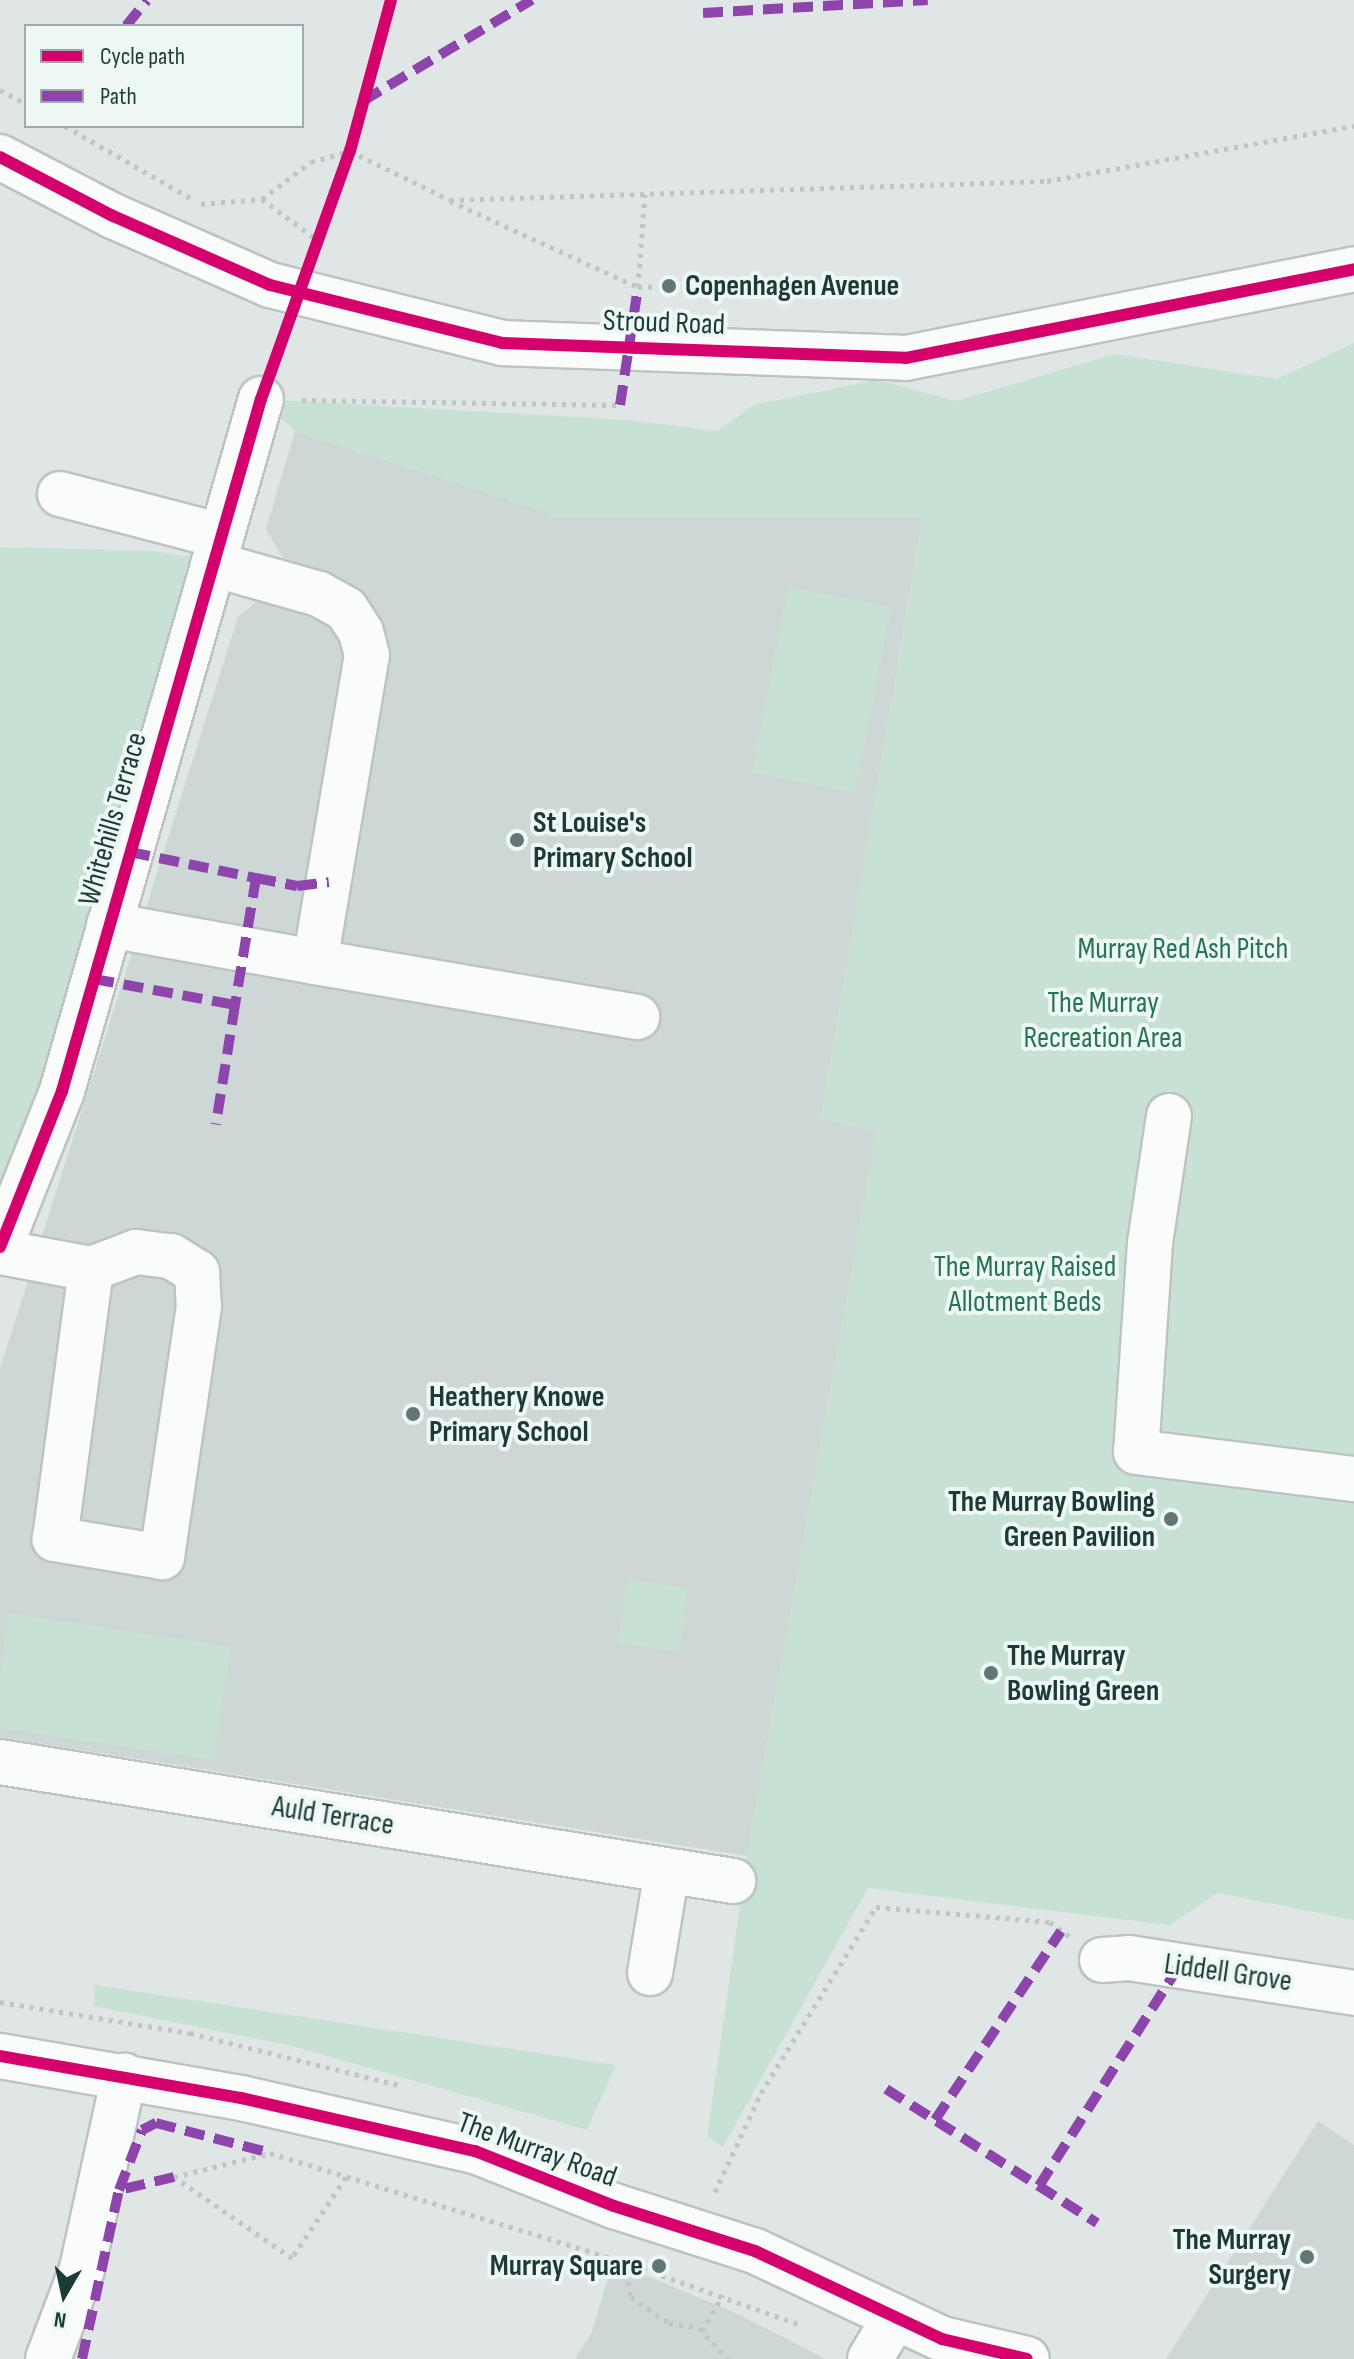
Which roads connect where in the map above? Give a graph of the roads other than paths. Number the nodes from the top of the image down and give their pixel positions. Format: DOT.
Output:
graph roads {
  1 [pos="0,157"];
  2 [pos="1354,269"];
  3 [pos="261,399"];
  4 [pos="60,494"];
  5 [pos="217,550"];
  6 [pos="109,925"];
  7 [pos="315,962"];
  8 [pos="637,1017"];
  9 [pos="1169,1116"];
  10 [pos="0,1250"];
  11 [pos="91,1269"];
  12 [pos="1354,1479"];
  13 [pos="0,1762"];
  14 [pos="667,1870"];
  15 [pos="733,1881"];
  16 [pos="1102,1960"];
  17 [pos="650,1973"];
  18 [pos="1354,1993"];
  19 [pos="0,2056"];
  20 [pos="124,2076"];
  21 [pos="927,2341"];
  22 [pos="48,2359"];
  23 [pos="870,2359"];
  24 [pos="1027,2359"];
  1 -- 2 [label="street, Stroud Road"];
  3 -- 5 [label="street, Whitehills Terrace"];
  4 -- 5 [label="street"];
  5 -- 6 [label="street, Whitehills Terrace"];
  5 -- 7 [label="street"];
  6 -- 7 [label="street"];
  6 -- 10 [label="street, Whitehills Terrace"];
  7 -- 8 [label="street"];
  9 -- 12 [label="street"];
  10 -- 11 [label="street"];
  11 -- 11 [label="street"];
  13 -- 14 [label="street, Auld Terrace"];
  14 -- 15 [label="street, Auld Terrace"];
  14 -- 17 [label="street"];
  16 -- 18 [label="street, Liddell Grove"];
  19 -- 20 [label="street, The Murray Road"];
  20 -- 21 [label="street, The Murray Road"];
  20 -- 22 [label="street"];
  21 -- 23 [label="street"];
  21 -- 24 [label="street, The Murray Road"];
}
